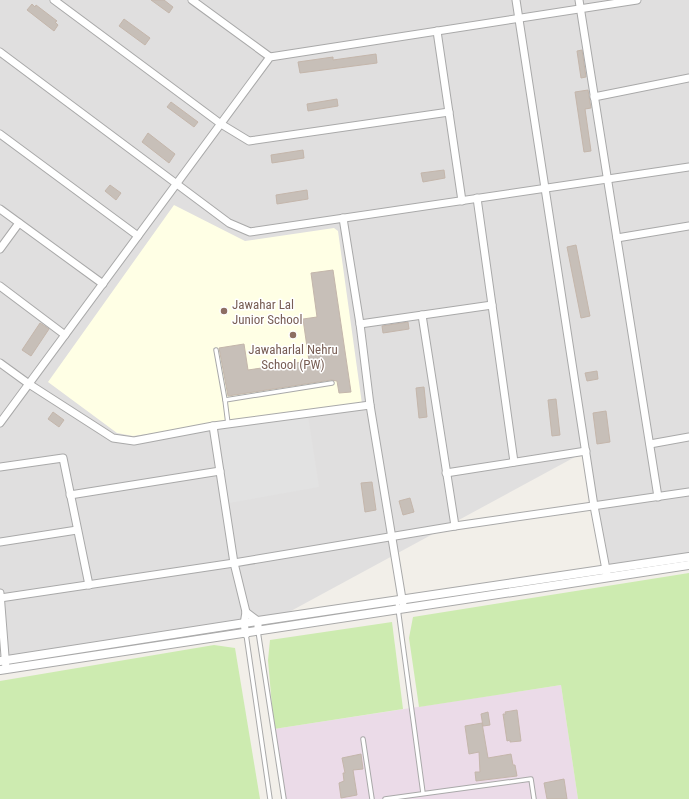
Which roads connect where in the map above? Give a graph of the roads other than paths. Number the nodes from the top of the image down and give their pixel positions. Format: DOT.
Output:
graph roads {
  1 [pos="54,0"];
  2 [pos="192,0"];
  3 [pos="516,0"];
  4 [pos="579,0"];
  5 [pos="637,0"];
  6 [pos="580,9"];
  7 [pos="519,18"];
  8 [pos="437,31"];
  9 [pos="0,52"];
  10 [pos="270,57"];
  11 [pos="689,78"];
  12 [pos="594,97"];
  13 [pos="449,112"];
  14 [pos="221,124"];
  15 [pos="0,134"];
  16 [pos="689,167"];
  17 [pos="607,179"];
  18 [pos="176,184"];
  19 [pos="546,188"];
  20 [pos="477,198"];
  21 [pos="462,200"];
  22 [pos="0,210"];
  23 [pos="343,218"];
  24 [pos="19,223"];
  25 [pos="689,226"];
  26 [pos="138,236"];
  27 [pos="617,238"];
  28 [pos="0,249"];
  29 [pos="103,284"];
  30 [pos="0,286"];
  31 [pos="492,305"];
  32 [pos="422,315"];
  33 [pos="360,324"];
  34 [pos="65,336"];
  35 [pos="216,350"];
  36 [pos="0,363"];
  37 [pos="332,383"];
  38 [pos="29,384"];
  39 [pos="225,400"];
  40 [pos="370,405"];
  41 [pos="0,423"];
  42 [pos="228,424"];
  43 [pos="213,426"];
  44 [pos="689,437"];
  45 [pos="650,444"];
  46 [pos="586,450"];
  47 [pos="514,462"];
  48 [pos="0,467"];
  49 [pos="220,471"];
  50 [pos="446,474"];
  51 [pos="689,492"];
  52 [pos="70,495"];
  53 [pos="658,497"];
  54 [pos="594,506"];
  55 [pos="455,526"];
  56 [pos="77,530"];
  57 [pos="392,537"];
  58 [pos="0,542"];
  59 [pos="689,557"];
  60 [pos="234,563"];
  61 [pos="689,565"];
  62 [pos="607,573"];
  63 [pos="89,585"];
  64 [pos="0,596"];
  65 [pos="400,605"];
  66 [pos="246,612"];
  67 [pos="258,621"];
  68 [pos="244,624"];
  69 [pos="258,631"];
  70 [pos="246,634"];
  71 [pos="3,661"];
  72 [pos="3,670"];
  73 [pos="363,739"];
  74 [pos="423,793"];
  75 [pos="270,799"];
  76 [pos="284,799"];
  77 [pos="372,799"];
  78 [pos="385,799"];
  79 [pos="534,799"];
  1 -- 14 [label="street"];
  2 -- 10 [label="street"];
  3 -- 7 [label="street"];
  4 -- 6 [label="street"];
  5 -- 6 [label="street"];
  6 -- 7 [label="street"];
  6 -- 12 [label="street"];
  7 -- 8 [label="street"];
  7 -- 19 [label="street"];
  8 -- 10 [label="street"];
  8 -- 13 [label="street"];
  9 -- 18 [label="street"];
  10 -- 14 [label="street"];
  11 -- 12 [label="street"];
  12 -- 17 [label="street"];
  13 -- 14 [label="street"];
  13 -- 21 [label="street"];
  14 -- 18 [label="street"];
  15 -- 26 [label="street"];
  16 -- 17 [label="street"];
  17 -- 19 [label="street"];
  17 -- 27 [label="street"];
  18 -- 23 [label="street"];
  18 -- 26 [label="street"];
  19 -- 20 [label="street"];
  19 -- 46 [label="street"];
  20 -- 21 [label="street"];
  20 -- 31 [label="street"];
  21 -- 23 [label="street"];
  22 -- 24 [label="street"];
  23 -- 33 [label="street"];
  24 -- 28 [label="street"];
  24 -- 29 [label="street"];
  25 -- 27 [label="street"];
  26 -- 29 [label="street"];
  27 -- 45 [label="street"];
  29 -- 34 [label="street"];
  30 -- 34 [label="street"];
  31 -- 32 [label="street"];
  31 -- 47 [label="street"];
  32 -- 33 [label="street"];
  32 -- 50 [label="street"];
  33 -- 40 [label="street"];
  34 -- 38 [label="street"];
  35 -- 39 [label="lane"];
  36 -- 38 [label="street"];
  37 -- 39 [label="lane"];
  38 -- 41 [label="street"];
  38 -- 43 [label="street"];
  39 -- 42 [label="lane"];
  40 -- 42 [label="street"];
  40 -- 57 [label="street"];
  42 -- 43 [label="street"];
  43 -- 49 [label="street"];
  44 -- 45 [label="street"];
  45 -- 53 [label="street"];
  46 -- 47 [label="street"];
  46 -- 54 [label="street"];
  47 -- 50 [label="street"];
  48 -- 52 [label="street"];
  49 -- 52 [label="street"];
  49 -- 60 [label="street"];
  50 -- 55 [label="street"];
  51 -- 53 [label="street"];
  52 -- 56 [label="street"];
  53 -- 54 [label="street"];
  54 -- 55 [label="street"];
  54 -- 62 [label="street"];
  55 -- 57 [label="street"];
  56 -- 58 [label="street"];
  56 -- 63 [label="street"];
  57 -- 60 [label="street"];
  57 -- 65 [label="street"];
  59 -- 62 [label="street"];
  60 -- 63 [label="street"];
  60 -- 66 [label="street"];
  61 -- 62 [label="street"];
  62 -- 65 [label="street"];
  63 -- 64 [label="street"];
  64 -- 71 [label="street"];
  65 -- 67 [label="street"];
  65 -- 69 [label="street"];
  65 -- 74 [label="lane"];
  66 -- 67 [label="street"];
  66 -- 68 [label="street"];
  67 -- 68 [label="street"];
  67 -- 69 [label="street"];
  68 -- 70 [label="street"];
  68 -- 71 [label="street"];
  69 -- 70 [label="street"];
  69 -- 76 [label="lane"];
  70 -- 72 [label="street"];
  70 -- 75 [label="lane"];
  71 -- 72 [label="street"];
  73 -- 77 [label="lane"];
  74 -- 78 [label="lane"];
  74 -- 79 [label="lane"];
}
